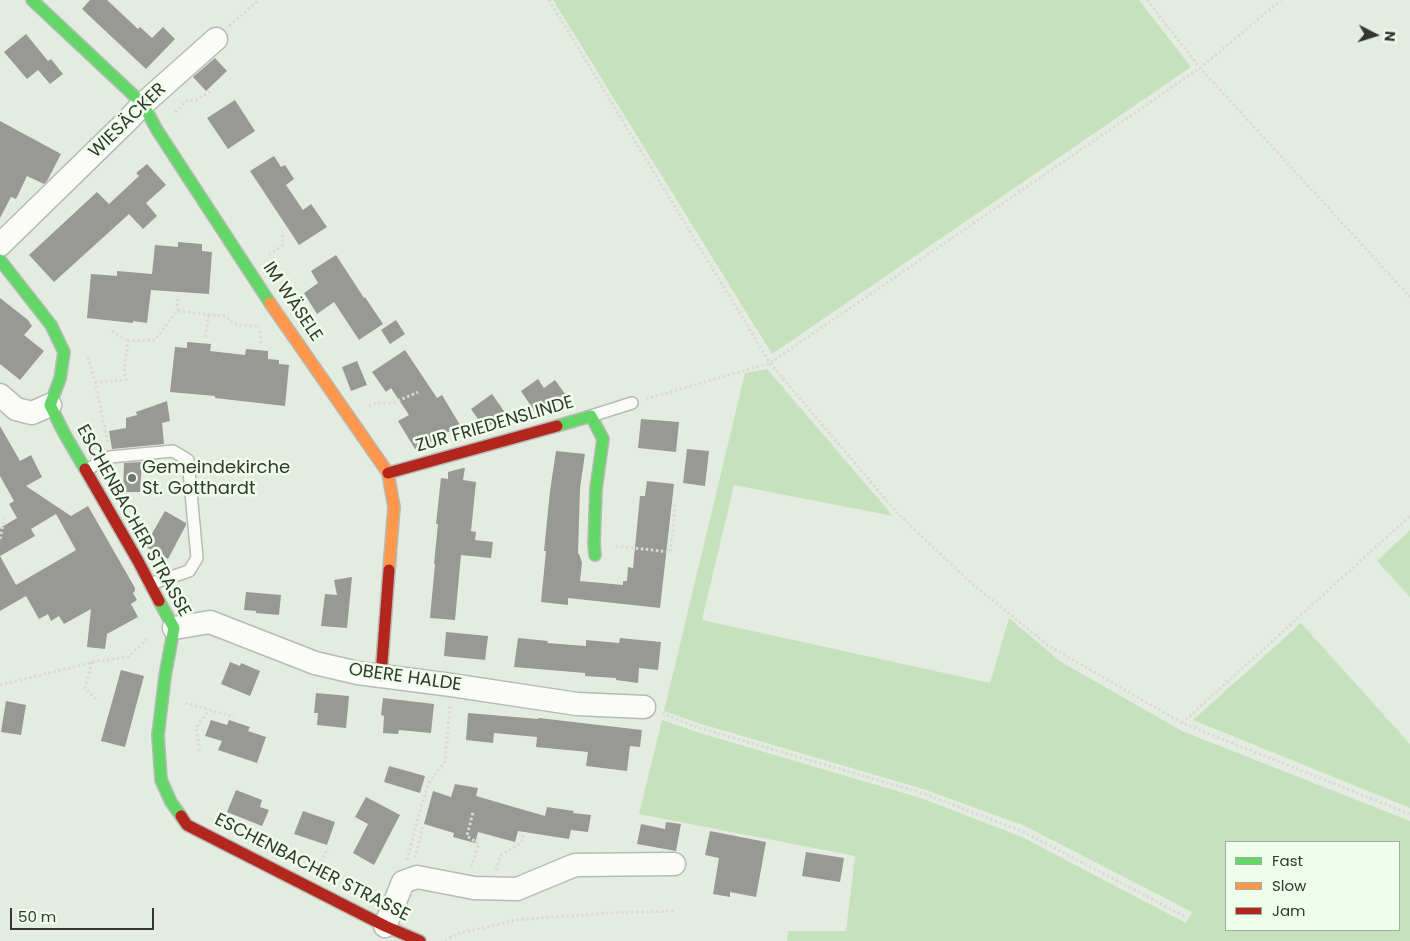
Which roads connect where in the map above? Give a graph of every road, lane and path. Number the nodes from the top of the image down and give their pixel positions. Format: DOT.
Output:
graph roads {
  1 [pos="32,0"];
  2 [pos="259,0"];
  3 [pos="549,0"];
  4 [pos="1147,0"];
  5 [pos="1282,0"];
  6 [pos="216,39"];
  7 [pos="1200,68"];
  8 [pos="211,91"];
  9 [pos="143,104"];
  10 [pos="176,112"];
  11 [pos="282,232"];
  12 [pos="0,245"];
  13 [pos="269,255"];
  14 [pos="0,260"];
  15 [pos="264,294"];
  16 [pos="1410,297"];
  17 [pos="178,298"];
  18 [pos="177,310"];
  19 [pos="209,314"];
  20 [pos="260,328"];
  21 [pos="112,331"];
  22 [pos="205,337"];
  23 [pos="128,341"];
  24 [pos="261,345"];
  25 [pos="86,352"];
  26 [pos="770,363"];
  27 [pos="95,382"];
  28 [pos="418,392"];
  29 [pos="0,395"];
  30 [pos="632,403"];
  31 [pos="50,405"];
  32 [pos="348,416"];
  33 [pos="591,416"];
  34 [pos="110,457"];
  35 [pos="85,470"];
  36 [pos="388,473"];
  37 [pos="675,502"];
  38 [pos="1410,516"];
  39 [pos="4,518"];
  40 [pos="0,539"];
  41 [pos="594,549"];
  42 [pos="150,584"];
  43 [pos="173,625"];
  44 [pos="92,662"];
  45 [pos="381,676"];
  46 [pos="451,684"];
  47 [pos="0,685"];
  48 [pos="97,700"];
  49 [pos="644,707"];
  50 [pos="234,717"];
  51 [pos="1182,723"];
  52 [pos="200,751"];
  53 [pos="473,812"];
  54 [pos="1410,814"];
  55 [pos="424,827"];
  56 [pos="524,833"];
  57 [pos="674,864"];
  58 [pos="472,868"];
  59 [pos="496,872"];
  60 [pos="405,881"];
  61 [pos="674,910"];
  62 [pos="1184,916"];
  63 [pos="385,926"];
  64 [pos="420,941"];
  65 [pos="445,941"];
  1 -- 9 [label="street, IM WÄSELE"];
  2 -- 6 [label="path"];
  3 -- 26 [label="path"];
  4 -- 7 [label="path"];
  5 -- 7 [label="path"];
  6 -- 9 [label="street, WIESÄCKER"];
  7 -- 16 [label="path"];
  7 -- 26 [label="path"];
  8 -- 10 [label="path"];
  9 -- 12 [label="street, WIESÄCKER"];
  9 -- 15 [label="street, IM WÄSELE"];
  11 -- 13 [label="path"];
  14 -- 31 [label="street"];
  15 -- 20 [label="path"];
  15 -- 32 [label="street, IM WÄSELE"];
  17 -- 18 [label="path"];
  18 -- 19 [label="path"];
  18 -- 23 [label="path"];
  19 -- 20 [label="path"];
  19 -- 22 [label="path"];
  20 -- 24 [label="path"];
  21 -- 23 [label="path"];
  23 -- 27 [label="path"];
  25 -- 27 [label="path"];
  26 -- 30 [label="path"];
  26 -- 51 [label="path"];
  27 -- 34 [label="path"];
  28 -- 32 [label="path"];
  29 -- 31 [label="street"];
  30 -- 33 [label="lane"];
  31 -- 35 [label="street, ESCHENBACHER STRASSE"];
  32 -- 36 [label="street, IM WÄSELE"];
  33 -- 36 [label="street, ZUR FRIEDENSLINDE"];
  33 -- 41 [label="street, ZUR FRIEDENSLINDE"];
  34 -- 35 [label="lane"];
  34 -- 42 [label="lane"];
  35 -- 42 [label="street, ESCHENBACHER STRASSE"];
  36 -- 45 [label="street, IM WÄSELE"];
  37 -- 41 [label="path"];
  38 -- 51 [label="path"];
  39 -- 40 [label="path"];
  42 -- 43 [label="street, ESCHENBACHER STRASSE"];
  43 -- 44 [label="path"];
  43 -- 45 [label="street, OBERE HALDE"];
  43 -- 63 [label="street, ESCHENBACHER STRASSE"];
  44 -- 47 [label="path"];
  44 -- 48 [label="path"];
  45 -- 46 [label="street, OBERE HALDE"];
  46 -- 49 [label="street, OBERE HALDE"];
  46 -- 60 [label="path"];
  49 -- 62 [label="path"];
  50 -- 52 [label="path"];
  51 -- 54 [label="path"];
  53 -- 58 [label="path"];
  55 -- 60 [label="path"];
  56 -- 59 [label="path"];
  57 -- 60 [label="street"];
  60 -- 63 [label="street"];
  61 -- 65 [label="path"];
  63 -- 64 [label="street, ESCHENBACHER STRASSE"];
}
